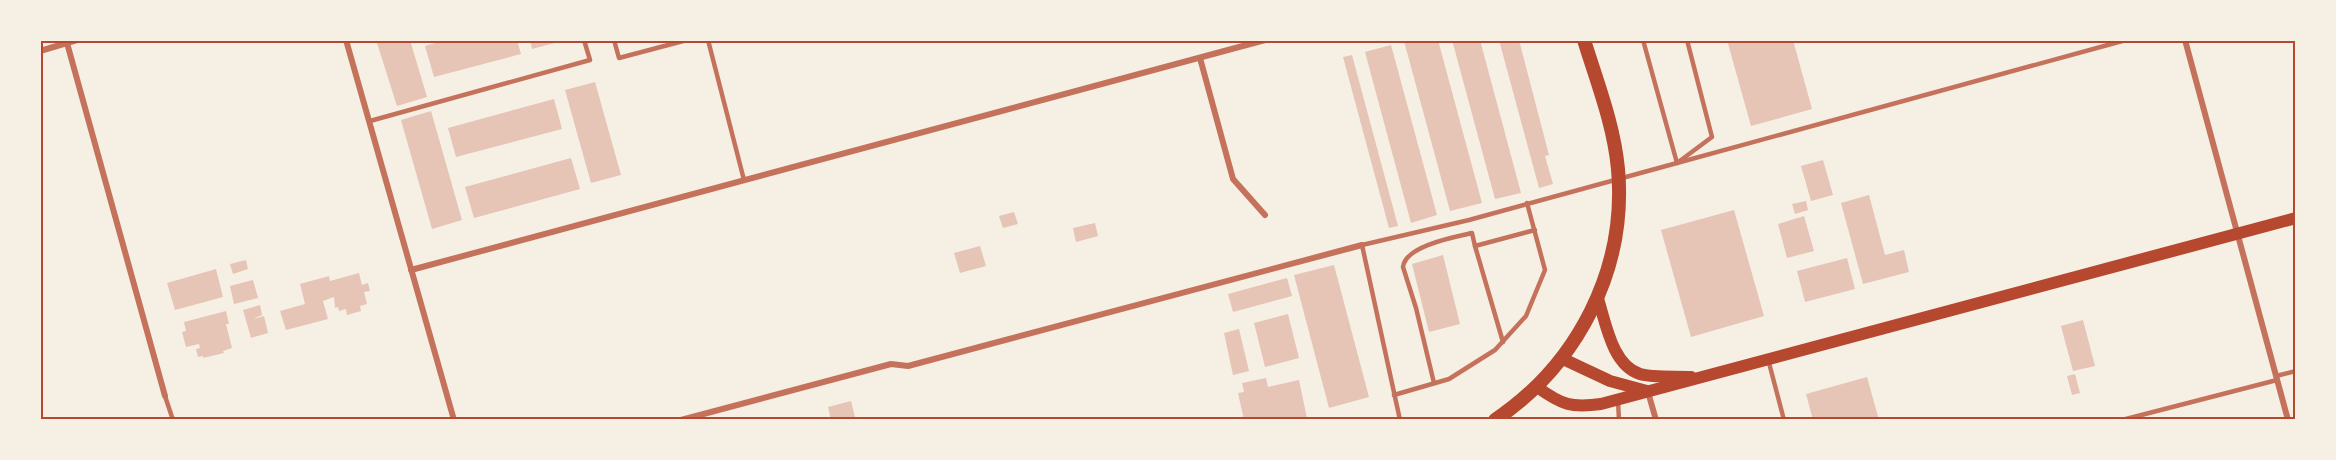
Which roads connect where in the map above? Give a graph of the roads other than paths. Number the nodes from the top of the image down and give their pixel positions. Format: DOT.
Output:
graph roads {
  1 [pos="77,40"];
  2 [pos="346,40"];
  3 [pos="584,40"];
  4 [pos="614,40"];
  5 [pos="687,40"];
  6 [pos="708,40"];
  7 [pos="1265,40"];
  8 [pos="1584,40"];
  9 [pos="1643,40"];
  10 [pos="1687,40"];
  11 [pos="2126,40"];
  12 [pos="2185,40"];
  13 [pos="67,43"];
  14 [pos="40,51"];
  15 [pos="1200,58"];
  16 [pos="370,121"];
  17 [pos="1677,163"];
  18 [pos="1618,178"];
  19 [pos="744,180"];
  20 [pos="1527,203"];
  21 [pos="1265,215"];
  22 [pos="2295,218"];
  23 [pos="1534,230"];
  24 [pos="2237,234"];
  25 [pos="1362,245"];
  26 [pos="1475,246"];
  27 [pos="411,270"];
  28 [pos="1598,299"];
  29 [pos="1503,342"];
  30 [pos="1561,358"];
  31 [pos="1768,359"];
  32 [pos="2295,371"];
  33 [pos="1701,378"];
  34 [pos="2276,378"];
  35 [pos="1434,383"];
  36 [pos="1537,387"];
  37 [pos="1648,392"];
  38 [pos="1394,395"];
  39 [pos="165,396"];
  40 [pos="1617,400"];
  41 [pos="172,420"];
  42 [pos="454,420"];
  43 [pos="681,420"];
  44 [pos="1401,420"];
  45 [pos="1496,420"];
  46 [pos="1619,420"];
  47 [pos="1656,420"];
  48 [pos="1784,420"];
  49 [pos="2122,420"];
  50 [pos="2288,420"];
  1 -- 13 [label="street"];
  2 -- 16 [label="street"];
  3 -- 16 [label="lane"];
  4 -- 5 [label="lane"];
  6 -- 19 [label="lane"];
  7 -- 15 [label="street"];
  8 -- 18 [label="main road"];
  9 -- 17 [label="lane"];
  10 -- 17 [label="lane"];
  11 -- 17 [label="lane"];
  12 -- 24 [label="street"];
  13 -- 14 [label="street"];
  13 -- 39 [label="street"];
  15 -- 19 [label="street"];
  15 -- 21 [label="street"];
  16 -- 27 [label="street"];
  17 -- 18 [label="lane"];
  18 -- 20 [label="lane"];
  18 -- 28 [label="main road"];
  19 -- 27 [label="street"];
  20 -- 23 [label="lane"];
  20 -- 25 [label="lane"];
  22 -- 24 [label="main road"];
  23 -- 26 [label="lane"];
  23 -- 29 [label="lane"];
  24 -- 31 [label="main road"];
  24 -- 34 [label="street"];
  25 -- 38 [label="lane"];
  25 -- 43 [label="street"];
  26 -- 29 [label="lane"];
  26 -- 35 [label="lane"];
  27 -- 42 [label="street"];
  28 -- 30 [label="main road"];
  28 -- 33 [label="main road"];
  29 -- 35 [label="lane"];
  30 -- 36 [label="main road"];
  30 -- 37 [label="main road"];
  31 -- 33 [label="main road"];
  31 -- 48 [label="lane"];
  32 -- 34 [label="lane"];
  33 -- 37 [label="main road"];
  34 -- 49 [label="lane"];
  34 -- 50 [label="street"];
  35 -- 38 [label="lane"];
  36 -- 40 [label="main road"];
  36 -- 45 [label="main road"];
  37 -- 40 [label="main road"];
  37 -- 47 [label="street"];
  38 -- 44 [label="lane"];
  39 -- 41 [label="lane"];
  40 -- 46 [label="lane"];
}
